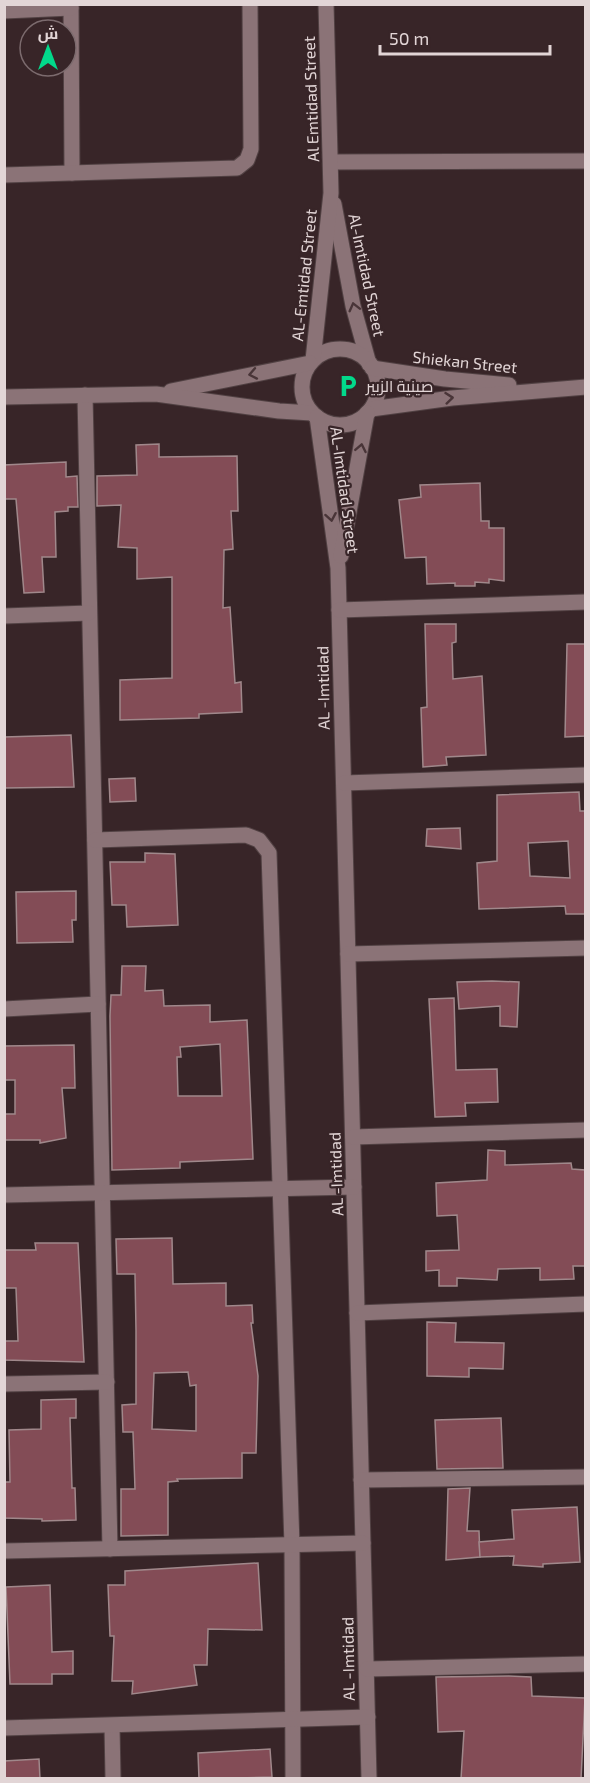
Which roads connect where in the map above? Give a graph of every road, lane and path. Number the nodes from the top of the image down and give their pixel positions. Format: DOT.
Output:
graph roads {
  1 [pos="250,4"];
  2 [pos="326,4"];
  3 [pos="71,6"];
  4 [pos="4,11"];
  5 [pos="585,161"];
  6 [pos="331,162"];
  7 [pos="72,173"];
  8 [pos="4,175"];
  9 [pos="331,193"];
  10 [pos="312,362"];
  11 [pos="371,366"];
  12 [pos="585,387"];
  13 [pos="554,388"];
  14 [pos="156,394"];
  15 [pos="85,395"];
  16 [pos="4,397"];
  17 [pos="369,411"];
  18 [pos="314,415"];
  19 [pos="338,568"];
  20 [pos="585,602"];
  21 [pos="339,610"];
  22 [pos="89,613"];
  23 [pos="4,616"];
  24 [pos="585,775"];
  25 [pos="344,783"];
  26 [pos="95,840"];
  27 [pos="585,948"];
  28 [pos="348,954"];
  29 [pos="98,1004"];
  30 [pos="4,1009"];
  31 [pos="585,1130"];
  32 [pos="353,1137"];
  33 [pos="354,1187"];
  34 [pos="278,1189"];
  35 [pos="103,1193"];
  36 [pos="4,1195"];
  37 [pos="585,1304"];
  38 [pos="357,1313"];
  39 [pos="107,1382"];
  40 [pos="4,1384"];
  41 [pos="585,1478"];
  42 [pos="362,1480"];
  43 [pos="363,1543"];
  44 [pos="292,1545"];
  45 [pos="111,1549"];
  46 [pos="4,1551"];
  47 [pos="585,1664"];
  48 [pos="367,1669"];
  49 [pos="368,1717"];
  50 [pos="293,1720"];
  51 [pos="112,1726"];
  52 [pos="4,1728"];
  53 [pos="113,1779"];
  54 [pos="292,1779"];
  55 [pos="369,1779"];
  1 -- 7 [label="street"];
  2 -- 6 [label="street, Al Emtidad Street"];
  3 -- 4 [label="street"];
  3 -- 7 [label="street"];
  5 -- 6 [label="street"];
  6 -- 9 [label="street, Al Emtidad Street"];
  7 -- 8 [label="street"];
  9 -- 10 [label="street, AL-Emtidad Street"];
  11 -- 9 [label="street, Al-Imtidad Street, one-way"];
  10 -- 11 [label="street"];
  10 -- 14 [label="street, one-way"];
  10 -- 18 [label="street"];
  11 -- 13 [label="street, Shiekan Street"];
  11 -- 17 [label="street"];
  12 -- 13 [label="street, Shiekan Street"];
  17 -- 13 [label="street, Shiekan Street, one-way"];
  14 -- 15 [label="street"];
  14 -- 18 [label="street"];
  15 -- 16 [label="street"];
  15 -- 22 [label="street"];
  17 -- 18 [label="street"];
  19 -- 17 [label="street, one-way"];
  18 -- 19 [label="street, AL-Imtidad Street, one-way"];
  19 -- 21 [label="street, AL -Imtidad"];
  20 -- 21 [label="street"];
  21 -- 25 [label="street, AL -Imtidad"];
  22 -- 23 [label="street"];
  22 -- 26 [label="street"];
  24 -- 25 [label="street"];
  25 -- 28 [label="street, AL -Imtidad"];
  26 -- 29 [label="street"];
  26 -- 34 [label="street"];
  27 -- 28 [label="street"];
  28 -- 32 [label="street, AL -Imtidad"];
  29 -- 30 [label="street"];
  29 -- 35 [label="street"];
  31 -- 32 [label="street"];
  32 -- 33 [label="street, AL -Imtidad"];
  33 -- 34 [label="street"];
  33 -- 38 [label="street, AL -Imtidad"];
  34 -- 35 [label="street"];
  34 -- 44 [label="street"];
  35 -- 36 [label="street"];
  35 -- 39 [label="street"];
  37 -- 38 [label="street"];
  38 -- 42 [label="street, AL -Imtidad"];
  39 -- 40 [label="street"];
  39 -- 45 [label="street"];
  41 -- 42 [label="street"];
  42 -- 43 [label="street, AL -Imtidad"];
  43 -- 44 [label="street"];
  43 -- 48 [label="street, AL -Imtidad"];
  44 -- 45 [label="street"];
  44 -- 50 [label="street"];
  45 -- 46 [label="street"];
  47 -- 48 [label="street"];
  48 -- 49 [label="street, AL -Imtidad"];
  49 -- 50 [label="street"];
  49 -- 55 [label="street, AL -Imtidad"];
  50 -- 51 [label="street"];
  50 -- 54 [label="street"];
  51 -- 52 [label="street"];
  51 -- 53 [label="street"];
}
